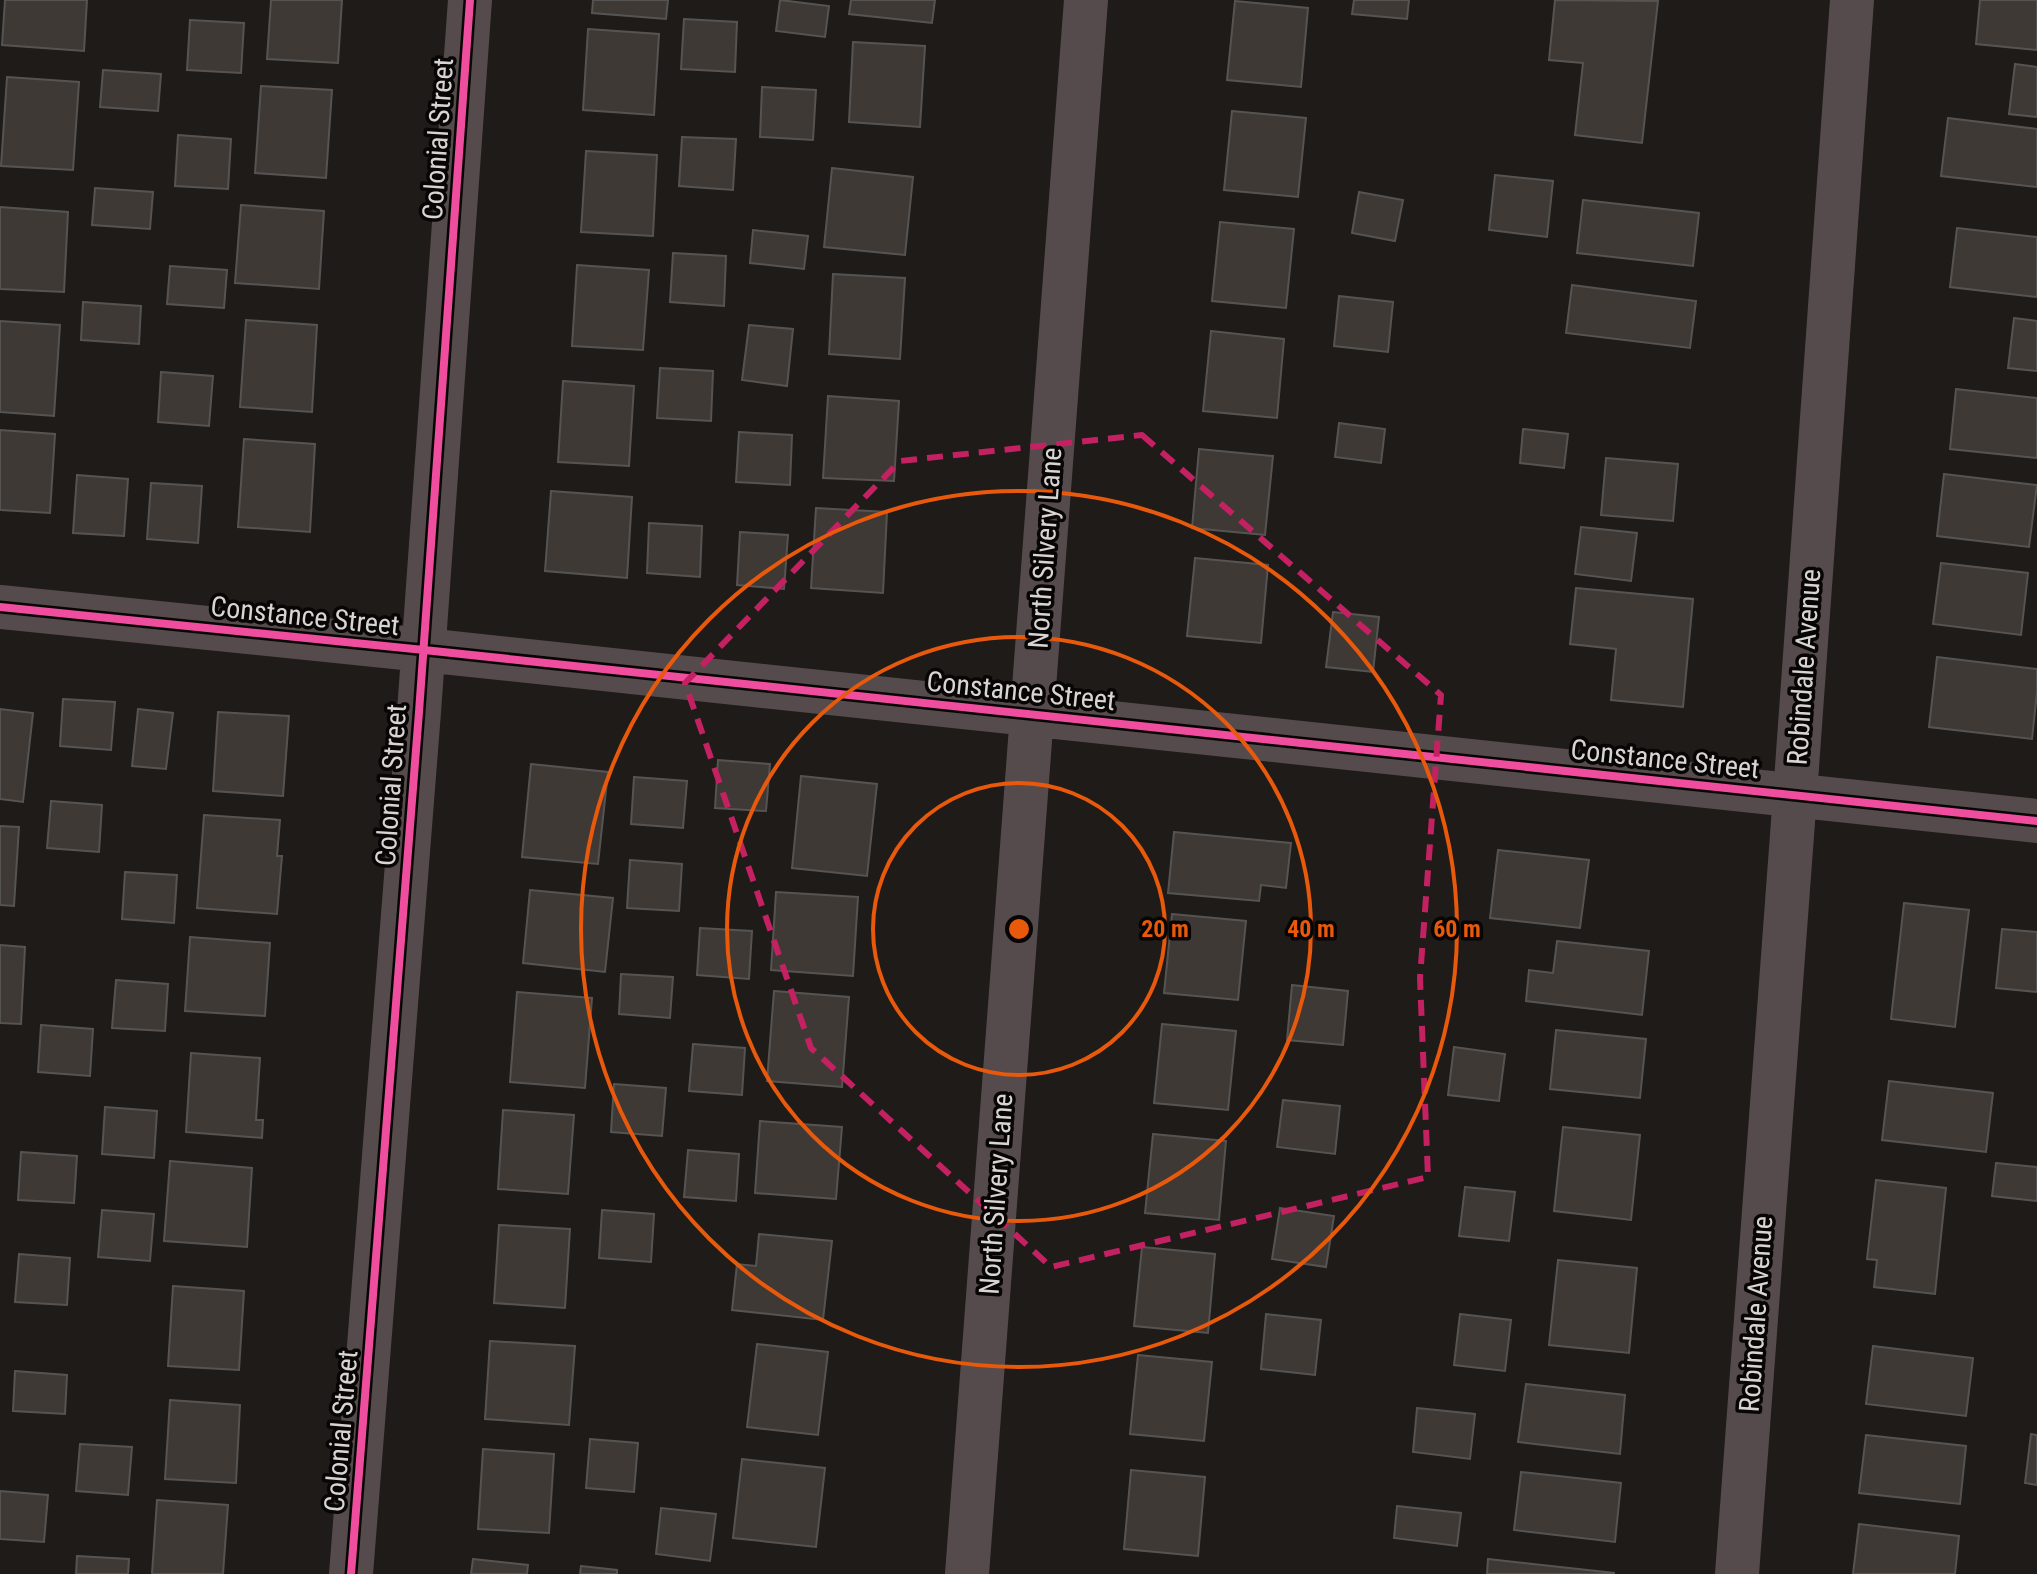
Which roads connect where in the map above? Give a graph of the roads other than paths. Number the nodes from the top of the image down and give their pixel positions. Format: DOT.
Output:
graph roads {
  1 [pos="470,0"];
  2 [pos="1086,0"];
  3 [pos="1852,0"];
  4 [pos="0,607"];
  5 [pos="424,650"];
  6 [pos="1033,715"];
  7 [pos="1795,795"];
  8 [pos="2037,821"];
  9 [pos="351,1574"];
  10 [pos="967,1574"];
  11 [pos="1737,1574"];
  1 -- 5 [label="street, Colonial Street"];
  2 -- 6 [label="street, North Silvery Lane"];
  3 -- 7 [label="street, Robindale Avenue"];
  4 -- 5 [label="street, Constance Street"];
  5 -- 6 [label="street, Constance Street"];
  5 -- 9 [label="street, Colonial Street"];
  6 -- 7 [label="street, Constance Street"];
  6 -- 10 [label="street, North Silvery Lane"];
  7 -- 8 [label="street, Constance Street"];
  7 -- 11 [label="street, Robindale Avenue"];
}
